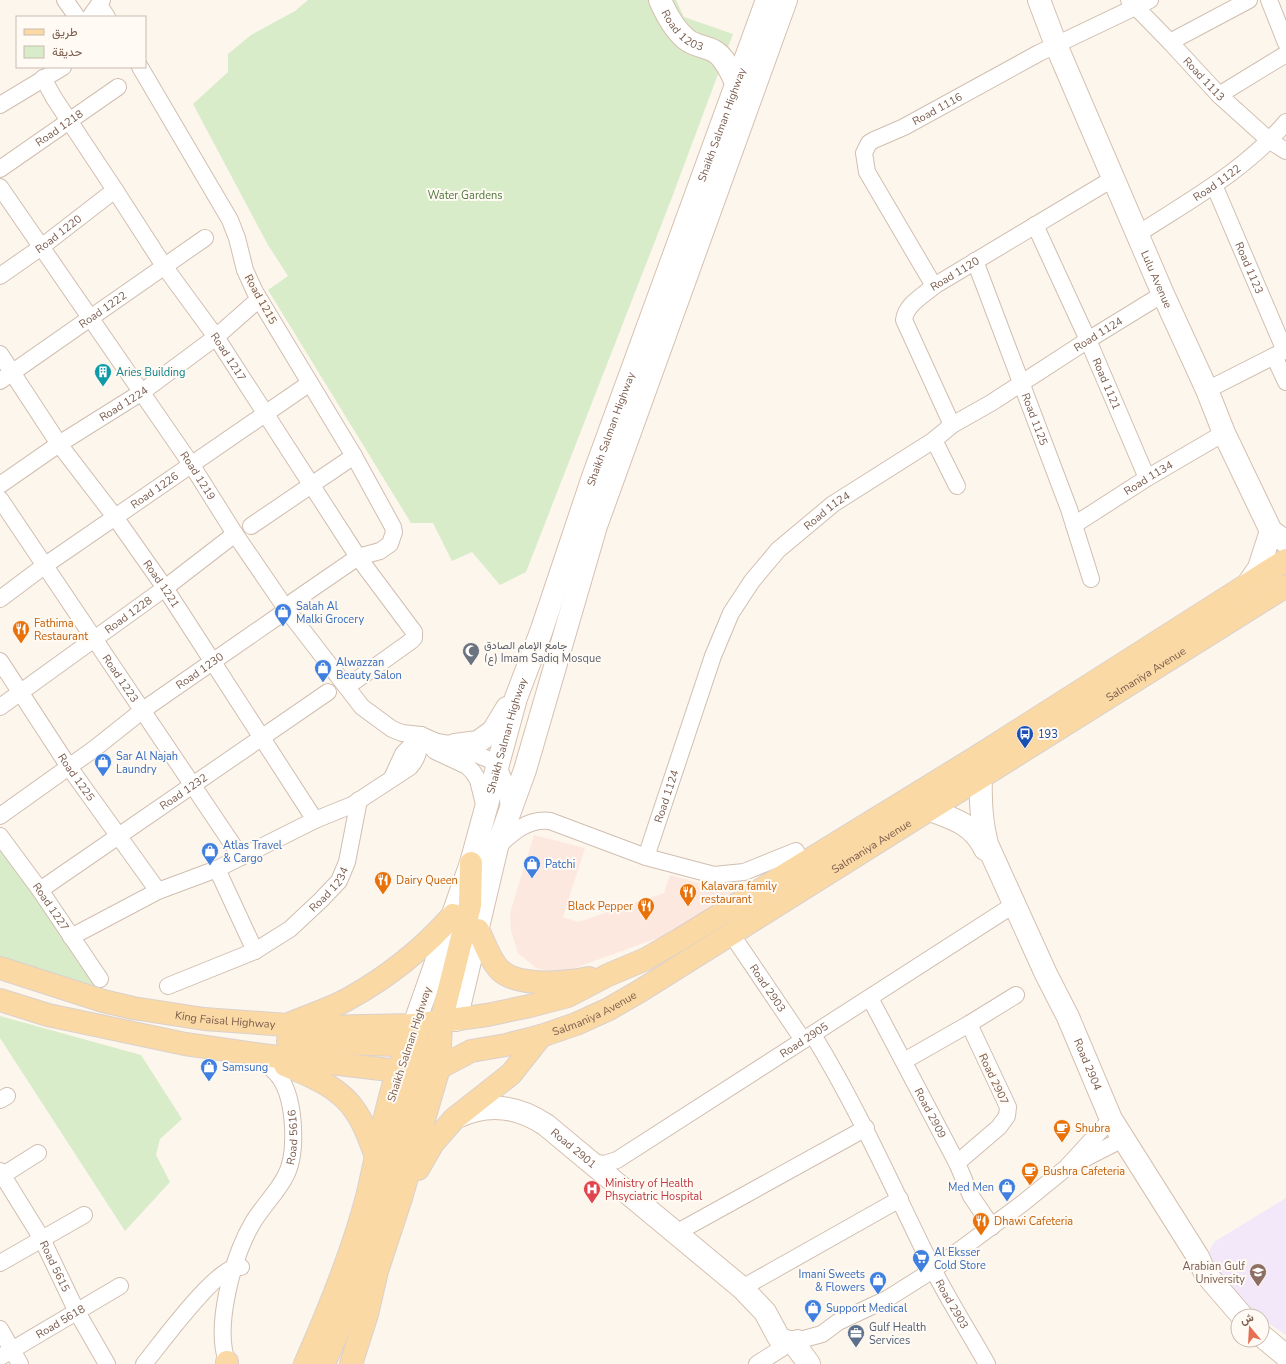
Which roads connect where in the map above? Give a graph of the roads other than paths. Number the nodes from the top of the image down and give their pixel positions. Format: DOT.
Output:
graph roads {
  1 [pos="65,0"];
  2 [pos="660,0"];
  3 [pos="767,0"];
  4 [pos="786,0"];
  5 [pos="1032,0"];
  6 [pos="1039,0"];
  7 [pos="1150,0"];
  8 [pos="1249,0"];
  9 [pos="1268,0"];
  10 [pos="1132,4"];
  11 [pos="76,16"];
  12 [pos="1052,35"];
  13 [pos="752,42"];
  14 [pos="1170,42"];
  15 [pos="1286,43"];
  16 [pos="715,52"];
  17 [pos="1286,54"];
  18 [pos="61,68"];
  19 [pos="141,68"];
  20 [pos="43,78"];
  21 [pos="737,85"];
  22 [pos="118,87"];
  23 [pos="1219,95"];
  24 [pos="0,105"];
  25 [pos="69,121"];
  26 [pos="1286,122"];
  27 [pos="1270,141"];
  28 [pos="1286,151"];
  29 [pos="0,169"];
  30 [pos="1114,178"];
  31 [pos="1214,185"];
  32 [pos="0,187"];
  33 [pos="115,190"];
  34 [pos="1035,225"];
  35 [pos="1138,234"];
  36 [pos="205,238"];
  37 [pos="40,248"];
  38 [pos="975,262"];
  39 [pos="164,266"];
  40 [pos="0,276"];
  41 [pos="934,286"];
  42 [pos="1163,294"];
  43 [pos="260,299"];
  44 [pos="91,318"];
  45 [pos="216,337"];
  46 [pos="1088,340"];
  47 [pos="1282,352"];
  48 [pos="0,354"];
  49 [pos="6,377"];
  50 [pos="1286,382"];
  51 [pos="310,383"];
  52 [pos="1020,383"];
  53 [pos="1207,390"];
  54 [pos="142,392"];
  55 [pos="266,414"];
  56 [pos="952,425"];
  57 [pos="1224,432"];
  58 [pos="934,440"];
  59 [pos="59,444"];
  60 [pos="354,456"];
  61 [pos="192,464"];
  62 [pos="1147,478"];
  63 [pos="0,485"];
  64 [pos="311,485"];
  65 [pos="957,486"];
  66 [pos="0,499"];
  67 [pos="115,517"];
  68 [pos="1074,525"];
  69 [pos="251,526"];
  70 [pos="393,527"];
  71 [pos="235,534"];
  72 [pos="1278,536"];
  73 [pos="358,557"];
  74 [pos="1286,560"];
  75 [pos="44,566"];
  76 [pos="1090,579"];
  77 [pos="1248,584"];
  78 [pos="1286,586"];
  79 [pos="165,588"];
  80 [pos="0,599"];
  81 [pos="287,610"];
  82 [pos="93,639"];
  83 [pos="0,661"];
  84 [pos="212,663"];
  85 [pos="341,679"];
  86 [pos="20,691"];
  87 [pos="328,692"];
  88 [pos="516,698"];
  89 [pos="0,707"];
  90 [pos="143,710"];
  91 [pos="421,735"];
  92 [pos="262,739"];
  93 [pos="455,745"];
  94 [pos="497,763"];
  95 [pos="69,766"];
  96 [pos="981,777"];
  97 [pos="193,786"];
  98 [pos="359,800"];
  99 [pos="485,808"];
  100 [pos="930,810"];
  101 [pos="509,812"];
  102 [pos="0,816"];
  103 [pos="315,820"];
  104 [pos="0,836"];
  105 [pos="119,838"];
  106 [pos="497,848"];
  107 [pos="796,852"];
  108 [pos="646,856"];
  109 [pos="240,857"];
  110 [pos="471,863"];
  111 [pos="994,863"];
  112 [pos="218,869"];
  113 [pos="40,890"];
  114 [pos="158,891"];
  115 [pos="1015,904"];
  116 [pos="453,915"];
  117 [pos="478,930"];
  118 [pos="732,935"];
  119 [pos="71,937"];
  120 [pos="255,951"];
  121 [pos="646,959"];
  122 [pos="0,968"];
  123 [pos="608,975"];
  124 [pos="100,979"];
  125 [pos="168,986"];
  126 [pos="1016,995"];
  127 [pos="870,998"];
  128 [pos="0,1000"];
  129 [pos="969,1024"];
  130 [pos="284,1026"];
  131 [pos="541,1036"];
  132 [pos="808,1038"];
  133 [pos="185,1044"];
  134 [pos="428,1046"];
  135 [pos="257,1054"];
  136 [pos="904,1061"];
  137 [pos="454,1119"];
  138 [pos="1111,1119"];
  139 [pos="866,1128"];
  140 [pos="1123,1139"];
  141 [pos="38,1153"];
  142 [pos="375,1154"];
  143 [pos="590,1162"];
  144 [pos="957,1162"];
  145 [pos="1066,1168"];
  146 [pos="1,1175"];
  147 [pos="401,1198"];
  148 [pos="900,1199"];
  149 [pos="84,1215"];
  150 [pos="992,1227"];
  151 [pos="676,1233"];
  152 [pos="356,1234"];
  153 [pos="42,1239"];
  154 [pos="1198,1257"];
  155 [pos="0,1263"];
  156 [pos="238,1267"];
  157 [pos="933,1270"];
  158 [pos="377,1271"];
  159 [pos="120,1286"];
  160 [pos="742,1288"];
  161 [pos="196,1300"];
  162 [pos="1235,1308"];
  163 [pos="1246,1308"];
  164 [pos="226,1311"];
  165 [pos="77,1312"];
  166 [pos="327,1314"];
  167 [pos="0,1329"];
  168 [pos="1270,1335"];
  169 [pos="1270,1336"];
  170 [pos="793,1342"];
  171 [pos="6,1353"];
  172 [pos="1286,1356"];
  173 [pos="20,1364"];
  174 [pos="106,1364"];
  175 [pos="144,1364"];
  176 [pos="231,1364"];
  177 [pos="298,1364"];
  178 [pos="305,1364"];
  179 [pos="324,1364"];
  180 [pos="351,1364"];
  181 [pos="757,1364"];
  182 [pos="809,1364"];
  183 [pos="987,1364"];
  184 [pos="1281,1364"];
  1 -- 11 [label="street"];
  2 -- 16 [label="main road, Road 1203"];
  3 -- 13 [label="main road, Shaikh Salman Highway"];
  4 -- 101 [label="main road, Shaikh Salman Highway"];
  5 -- 12 [label="main road, Lulu Avenue"];
  6 -- 12 [label="main road, Lulu Avenue"];
  7 -- 10 [label="street, Road 1116"];
  8 -- 14 [label="street"];
  9 -- 15 [label="street"];
  10 -- 12 [label="street, Road 1116"];
  10 -- 14 [label="street, Road 1113"];
  12 -- 30 [label="main road, Lulu Avenue"];
  12 -- 41 [label="street, Road 1116"];
  13 -- 16 [label="main road, Road 1203"];
  13 -- 21 [label="main road, Shaikh Salman Highway"];
  14 -- 23 [label="street, Road 1113"];
  16 -- 21 [label="main road, Road 1203"];
  17 -- 23 [label="street"];
  18 -- 20 [label="street"];
  19 -- 43 [label="street, Road 1215"];
  20 -- 24 [label="street"];
  20 -- 25 [label="street, Road 1217"];
  21 -- 88 [label="main road, Shaikh Salman Highway"];
  22 -- 25 [label="street, Road 1218"];
  23 -- 27 [label="street, Road 1113"];
  25 -- 29 [label="street, Road 1218"];
  25 -- 33 [label="street, Road 1217"];
  26 -- 27 [label="street, Road 1122"];
  27 -- 28 [label="street, Road 1113"];
  27 -- 31 [label="street, Road 1122"];
  30 -- 34 [label="street, Road 1120"];
  30 -- 35 [label="main road, Lulu Avenue"];
  31 -- 35 [label="street, Road 1122"];
  31 -- 47 [label="street, Road 1123"];
  32 -- 37 [label="street, Road 1219"];
  33 -- 37 [label="street, Road 1220"];
  33 -- 39 [label="street, Road 1217"];
  34 -- 38 [label="street, Road 1120"];
  34 -- 46 [label="street, Road 1121"];
  35 -- 42 [label="main road, Lulu Avenue"];
  36 -- 39 [label="street, Road 1222"];
  37 -- 40 [label="street, Road 1220"];
  37 -- 44 [label="street, Road 1219"];
  38 -- 41 [label="street, Road 1120"];
  38 -- 52 [label="street, Road 1125"];
  39 -- 44 [label="street, Road 1222"];
  39 -- 45 [label="street, Road 1217"];
  41 -- 56 [label="street, Road 1120"];
  42 -- 46 [label="street, Road 1124"];
  42 -- 53 [label="main road, Lulu Avenue"];
  43 -- 45 [label="street, Road 1224"];
  43 -- 51 [label="street, Road 1215"];
  44 -- 49 [label="street, Road 1222"];
  44 -- 54 [label="street, Road 1219"];
  45 -- 54 [label="street, Road 1224"];
  45 -- 55 [label="street, Road 1217"];
  46 -- 52 [label="street, Road 1124"];
  46 -- 62 [label="street, Road 1121"];
  47 -- 50 [label="street, Road 1123"];
  47 -- 53 [label="street"];
  48 -- 49 [label="street, Road 1221"];
  49 -- 59 [label="street, Road 1221"];
  51 -- 55 [label="street, Road 1226"];
  51 -- 60 [label="street, Road 1215"];
  52 -- 56 [label="street, Road 1124"];
  52 -- 68 [label="street, Road 1125"];
  53 -- 57 [label="main road, Lulu Avenue"];
  54 -- 59 [label="street, Road 1224"];
  54 -- 61 [label="street, Road 1219"];
  55 -- 61 [label="street, Road 1226"];
  55 -- 64 [label="street, Road 1217"];
  56 -- 58 [label="street, Road 1124"];
  57 -- 62 [label="street, Road 1134"];
  57 -- 72 [label="main road, Lulu Avenue"];
  58 -- 65 [label="street"];
  58 -- 108 [label="street, Road 1124"];
  59 -- 63 [label="street, Road 1224"];
  59 -- 67 [label="street, Road 1221"];
  60 -- 64 [label="street"];
  60 -- 70 [label="street, Road 1215"];
  61 -- 67 [label="street, Road 1226"];
  61 -- 71 [label="street, Road 1219"];
  62 -- 68 [label="street, Road 1134"];
  64 -- 69 [label="street"];
  64 -- 73 [label="street, Road 1217"];
  66 -- 75 [label="street, Road 1223"];
  67 -- 75 [label="street, Road 1226"];
  67 -- 79 [label="street, Road 1221"];
  68 -- 76 [label="street, Road 1125"];
  70 -- 73 [label="street, Road 1230"];
  71 -- 79 [label="street, Road 1228"];
  71 -- 81 [label="street, Road 1219"];
  72 -- 77 [label="main road, Lulu Avenue"];
  73 -- 81 [label="street, Road 1230"];
  73 -- 85 [label="street, Road 1217"];
  74 -- 77 [label="main road, Salmaniya Avenue"];
  75 -- 80 [label="street, Road 1226"];
  75 -- 82 [label="street, Road 1223"];
  77 -- 121 [label="main road, Salmaniya Avenue"];
  78 -- 96 [label="main road, Salmaniya Avenue"];
  79 -- 82 [label="street, Road 1228"];
  79 -- 84 [label="street, Road 1221"];
  81 -- 84 [label="street, Road 1230"];
  81 -- 85 [label="street, Road 1219"];
  82 -- 86 [label="street, Road 1228"];
  82 -- 90 [label="street, Road 1223"];
  83 -- 86 [label="street, Road 1225"];
  84 -- 90 [label="street, Road 1230"];
  84 -- 92 [label="street, Road 1221"];
  85 -- 91 [label="street, Road 1219"];
  86 -- 89 [label="street, Road 1228"];
  86 -- 95 [label="street, Road 1225"];
  87 -- 92 [label="street, Road 1232"];
  88 -- 93 [label="main road"];
  88 -- 94 [label="main road, Shaikh Salman Highway"];
  90 -- 95 [label="street, Road 1230"];
  90 -- 97 [label="street, Road 1223"];
  91 -- 93 [label="street, Road 1219"];
  91 -- 98 [label="street"];
  91 -- 99 [label="street"];
  92 -- 97 [label="street, Road 1232"];
  92 -- 103 [label="street, Road 1221"];
  93 -- 94 [label="street, Road 1219"];
  94 -- 99 [label="main road, Shaikh Salman Highway"];
  94 -- 101 [label="street"];
  95 -- 102 [label="street, Road 1230"];
  95 -- 105 [label="street, Road 1225"];
  96 -- 100 [label="main road, Salmaniya Avenue"];
  96 -- 111 [label="main road, Road 2904"];
  97 -- 105 [label="street, Road 1232"];
  97 -- 109 [label="street, Road 1223"];
  98 -- 103 [label="street"];
  98 -- 120 [label="street, Road 1234"];
  99 -- 110 [label="main road, Shaikh Salman Highway"];
  100 -- 111 [label="main road, Road 2904"];
  100 -- 118 [label="main road, Salmaniya Avenue"];
  101 -- 106 [label="main road, Shaikh Salman Highway"];
  103 -- 109 [label="street"];
  104 -- 113 [label="street, Road 1227"];
  105 -- 113 [label="street, Road 1232"];
  105 -- 114 [label="street, Road 1225"];
  106 -- 108 [label="street"];
  106 -- 117 [label="main road, Shaikh Salman Highway"];
  107 -- 108 [label="street"];
  109 -- 112 [label="street"];
  110 -- 116 [label="main road, Shaikh Salman Highway"];
  110 -- 134 [label="main road"];
  111 -- 115 [label="main road, Road 2904"];
  112 -- 114 [label="street"];
  112 -- 120 [label="street"];
  113 -- 119 [label="street, Road 1227"];
  114 -- 119 [label="street"];
  115 -- 127 [label="street, Road 2905"];
  115 -- 138 [label="main road, Road 2904"];
  116 -- 130 [label="main road"];
  116 -- 134 [label="main road, Shaikh Salman Highway"];
  117 -- 123 [label="main road"];
  117 -- 134 [label="main road, Shaikh Salman Highway"];
  118 -- 131 [label="main road, Salmaniya Avenue"];
  118 -- 132 [label="street, Road 2903"];
  119 -- 124 [label="street, Road 1227"];
  120 -- 125 [label="street, Road 1234"];
  121 -- 123 [label="main road, Salmaniya Avenue"];
  121 -- 134 [label="main road"];
  122 -- 130 [label="main road, King Faisal Highway"];
  123 -- 134 [label="main road, Salmaniya Avenue"];
  126 -- 129 [label="street"];
  127 -- 132 [label="street, Road 2905"];
  127 -- 136 [label="street, Road 2909"];
  128 -- 133 [label="main road"];
  129 -- 136 [label="street"];
  129 -- 144 [label="street, Road 2907"];
  130 -- 134 [label="main road, King Faisal Highway"];
  131 -- 134 [label="main road, Salmaniya Avenue"];
  131 -- 137 [label="main road"];
  132 -- 139 [label="street, Road 2903"];
  132 -- 143 [label="street, Road 2905"];
  133 -- 134 [label="main road"];
  133 -- 135 [label="main road"];
  134 -- 135 [label="main road"];
  134 -- 142 [label="main road, Shaikh Salman Highway"];
  134 -- 147 [label="main road"];
  134 -- 158 [label="main road"];
  135 -- 142 [label="main road"];
  135 -- 156 [label="street, Road 5616"];
  136 -- 144 [label="street, Road 2909"];
  137 -- 143 [label="main road, Road 2901"];
  137 -- 147 [label="main road"];
  138 -- 140 [label="main road, Road 2904"];
  138 -- 145 [label="street"];
  139 -- 148 [label="street, Road 2903"];
  139 -- 151 [label="street"];
  140 -- 145 [label="street"];
  140 -- 154 [label="main road, Road 2904"];
  141 -- 146 [label="street"];
  142 -- 152 [label="main road, Shaikh Salman Highway"];
  143 -- 151 [label="main road, Road 2901"];
  144 -- 150 [label="street, Road 2909"];
  145 -- 150 [label="street"];
  146 -- 153 [label="street, Road 5615"];
  147 -- 158 [label="main road"];
  148 -- 157 [label="street, Road 2903"];
  148 -- 160 [label="street"];
  149 -- 153 [label="street"];
  150 -- 157 [label="street"];
  151 -- 160 [label="main road, Road 2901"];
  152 -- 166 [label="main road, Shaikh Salman Highway"];
  152 -- 179 [label="main road"];
  153 -- 155 [label="street"];
  153 -- 165 [label="street, Road 5615"];
  154 -- 162 [label="main road, Road 2904"];
  154 -- 163 [label="main road, Road 2904"];
  156 -- 161 [label="street"];
  156 -- 164 [label="street, Road 5616"];
  157 -- 170 [label="street"];
  157 -- 183 [label="street, Road 2903"];
  158 -- 180 [label="main road"];
  159 -- 165 [label="street, Road 5618"];
  160 -- 170 [label="main road, Road 2901"];
  161 -- 164 [label="street"];
  161 -- 175 [label="street"];
  164 -- 176 [label="street, Road 5616"];
  165 -- 171 [label="street, Road 5618"];
  165 -- 174 [label="street, Road 5615"];
  166 -- 177 [label="main road"];
  166 -- 178 [label="main road, Shaikh Salman Highway"];
  167 -- 171 [label="street"];
  168 -- 172 [label="main road"];
  169 -- 184 [label="main road"];
  170 -- 181 [label="street"];
  170 -- 182 [label="main road, Road 2901"];
  171 -- 173 [label="street"];
}
